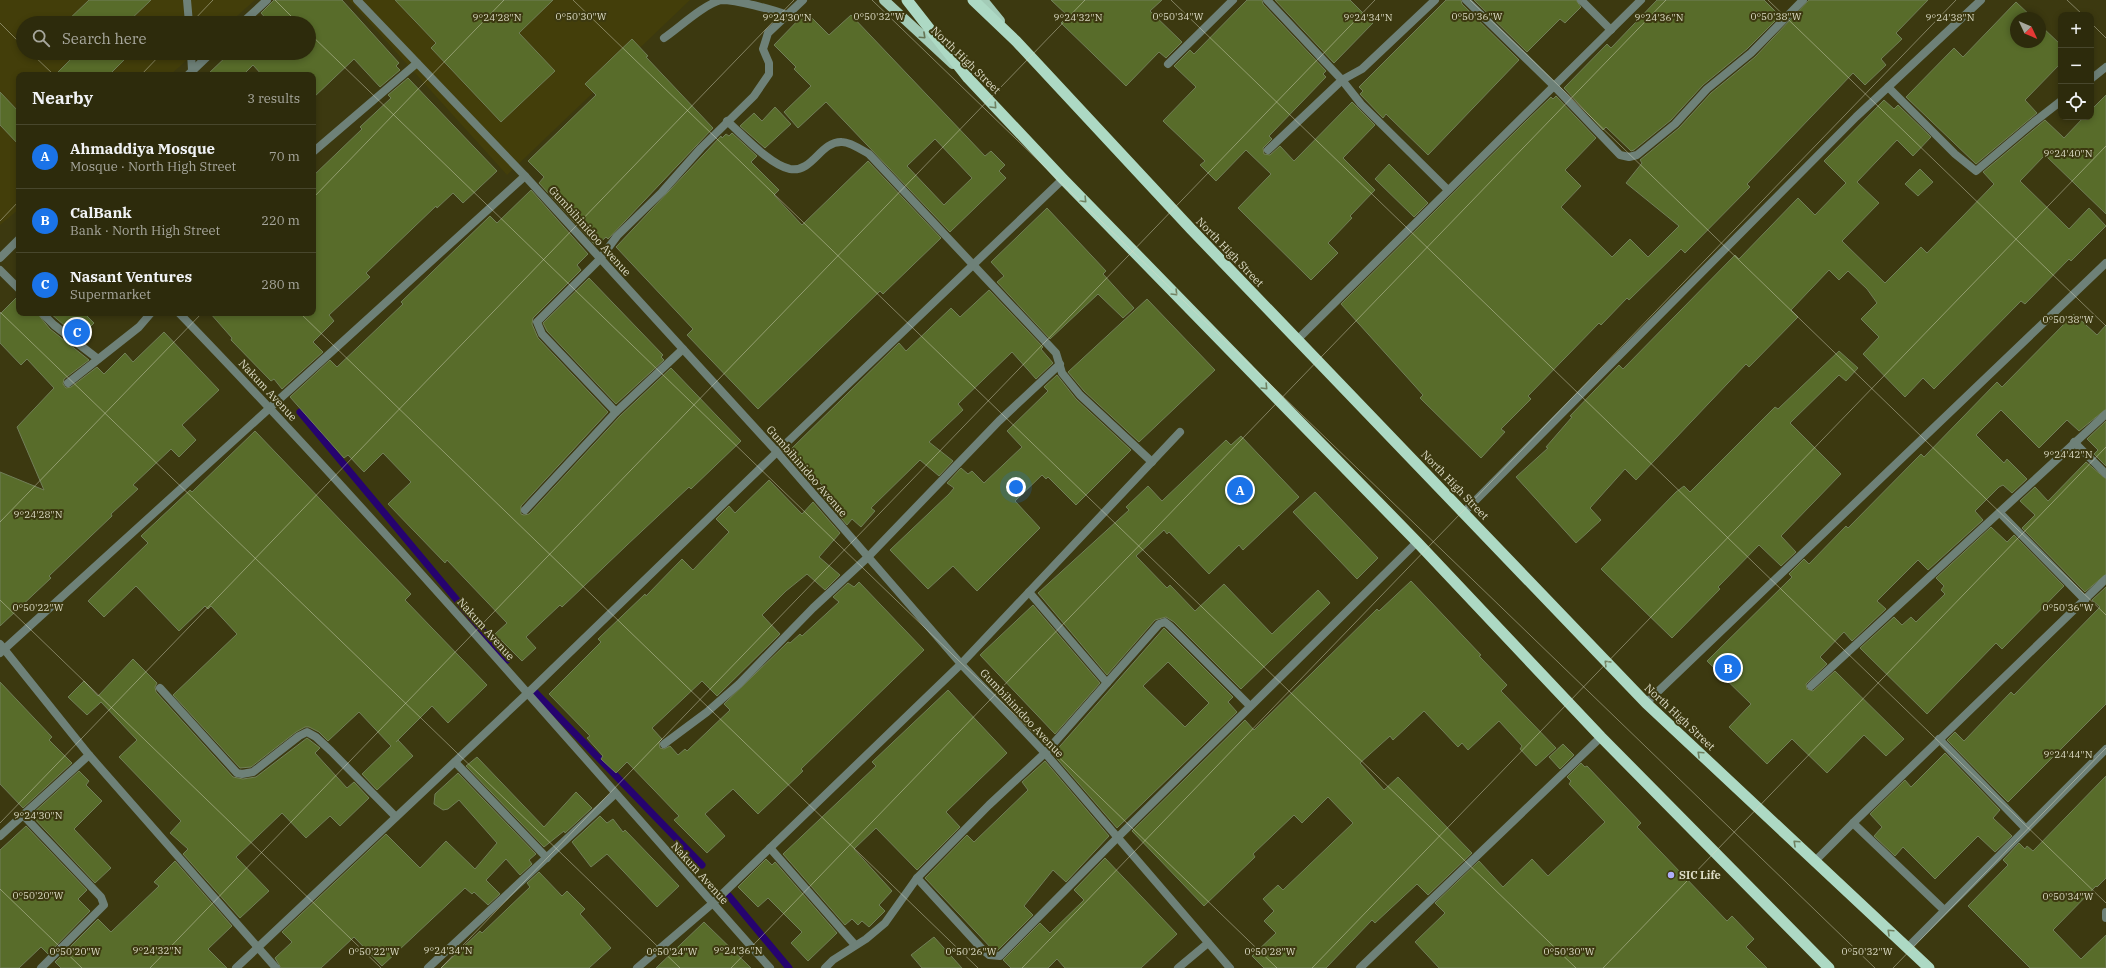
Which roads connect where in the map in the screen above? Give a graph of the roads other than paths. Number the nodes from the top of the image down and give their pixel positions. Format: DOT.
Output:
graph roads {
  1 [pos="187,0"];
  2 [pos="267,0"];
  3 [pos="357,0"];
  4 [pos="803,0"];
  5 [pos="884,0"];
  6 [pos="907,0"];
  7 [pos="973,0"];
  8 [pos="983,0"];
  9 [pos="1233,0"];
  10 [pos="1267,0"];
  11 [pos="1434,0"];
  12 [pos="1466,0"];
  13 [pos="1581,0"];
  14 [pos="1641,0"];
  15 [pos="1803,0"];
  16 [pos="1981,0"];
  17 [pos="787,14"];
  18 [pos="188,16"];
  19 [pos="250,16"];
  20 [pos="1611,30"];
  21 [pos="664,38"];
  22 [pos="1016,41"];
  23 [pos="191,60"];
  24 [pos="204,60"];
  25 [pos="417,63"];
  26 [pos="1168,64"];
  27 [pos="2106,66"];
  28 [pos="190,72"];
  29 [pos="191,72"];
  30 [pos="2094,76"];
  31 [pos="968,78"];
  32 [pos="1342,80"];
  33 [pos="1554,86"];
  34 [pos="1888,87"];
  35 [pos="2058,103"];
  36 [pos="728,121"];
  37 [pos="316,149"];
  38 [pos="1268,150"];
  39 [pos="525,176"];
  40 [pos="1063,179"];
  41 [pos="1448,190"];
  42 [pos="16,242"];
  43 [pos="0,258"];
  44 [pos="600,259"];
  45 [pos="2106,263"];
  46 [pos="973,266"];
  47 [pos="0,270"];
  48 [pos="16,286"];
  49 [pos="45,316"];
  50 [pos="149,316"];
  51 [pos="182,316"];
  52 [pos="1297,340"];
  53 [pos="683,349"];
  54 [pos="98,360"];
  55 [pos="1060,364"];
  56 [pos="68,383"];
  57 [pos="271,408"];
  58 [pos="616,412"];
  59 [pos="2106,414"];
  60 [pos="1180,432"];
  61 [pos="2074,442"];
  62 [pos="777,452"];
  63 [pos="1152,462"];
  64 [pos="2106,474"];
  65 [pos="525,510"];
  66 [pos="1464,512"];
  67 [pos="2000,514"];
  68 [pos="1417,542"];
  69 [pos="868,557"];
  70 [pos="2106,579"];
  71 [pos="1029,592"];
  72 [pos="2085,600"];
  73 [pos="1,648"];
  74 [pos="961,664"];
  75 [pos="1107,683"];
  76 [pos="1811,686"];
  77 [pos="160,688"];
  78 [pos="528,692"];
  79 [pos="1646,703"];
  80 [pos="1250,706"];
  81 [pos="1601,738"];
  82 [pos="1939,739"];
  83 [pos="664,744"];
  84 [pos="1045,753"];
  85 [pos="2104,754"];
  86 [pos="89,755"];
  87 [pos="455,762"];
  88 [pos="615,794"];
  89 [pos="23,815"];
  90 [pos="396,817"];
  91 [pos="1853,823"];
  92 [pos="2026,828"];
  93 [pos="0,836"];
  94 [pos="1118,837"];
  95 [pos="770,848"];
  96 [pos="547,858"];
  97 [pos="1815,861"];
  98 [pos="917,878"];
  99 [pos="713,903"];
  100 [pos="1944,910"];
  101 [pos="2106,912"];
  102 [pos="2106,918"];
  103 [pos="1208,943"];
  104 [pos="855,945"];
  105 [pos="258,948"];
  106 [pos="1907,948"];
  107 [pos="41,968"];
  108 [pos="236,968"];
  109 [pos="276,968"];
  110 [pos="428,968"];
  111 [pos="638,968"];
  112 [pos="770,968"];
  113 [pos="825,968"];
  114 [pos="1178,968"];
  115 [pos="1230,968"];
  116 [pos="1360,968"];
  117 [pos="1829,968"];
  118 [pos="1929,968"];
  1 -- 18 [label="street"];
  2 -- 19 [label="street"];
  3 -- 25 [label="street, Gumbihinidoo Avenue"];
  4 -- 17 [label="street"];
  5 -- 31 [label="main road, North High Street, one-way"];
  6 -- 31 [label="highway"];
  7 -- 22 [label="highway"];
  8 -- 22 [label="main road, North High Street"];
  9 -- 26 [label="street"];
  10 -- 32 [label="street"];
  11 -- 32 [label="street"];
  12 -- 33 [label="street"];
  13 -- 20 [label="street"];
  14 -- 20 [label="street"];
  15 -- 33 [label="street"];
  16 -- 34 [label="street"];
  17 -- 21 [label="street"];
  17 -- 36 [label="street"];
  20 -- 33 [label="street"];
  22 -- 52 [label="highway, North High Street"];
  23 -- 28 [label="street"];
  24 -- 29 [label="street"];
  25 -- 37 [label="street"];
  25 -- 39 [label="street, Gumbihinidoo Avenue"];
  27 -- 30 [label="street"];
  31 -- 40 [label="highway, North High Street, one-way"];
  32 -- 38 [label="street"];
  32 -- 41 [label="street"];
  33 -- 41 [label="street"];
  34 -- 35 [label="street"];
  34 -- 66 [label="street"];
  36 -- 44 [label="street"];
  36 -- 46 [label="street"];
  39 -- 44 [label="street, Gumbihinidoo Avenue"];
  39 -- 57 [label="street"];
  40 -- 46 [label="street"];
  40 -- 68 [label="highway, North High Street, one-way"];
  41 -- 52 [label="street"];
  42 -- 43 [label="street"];
  44 -- 53 [label="street, Gumbihinidoo Avenue"];
  44 -- 58 [label="street"];
  45 -- 79 [label="street"];
  46 -- 55 [label="street"];
  46 -- 62 [label="street"];
  47 -- 48 [label="street"];
  49 -- 54 [label="street"];
  50 -- 54 [label="street"];
  51 -- 57 [label="street, Nakum Avenue"];
  52 -- 66 [label="highway, North High Street"];
  53 -- 58 [label="street"];
  53 -- 62 [label="street, Gumbihinidoo Avenue"];
  54 -- 56 [label="street"];
  55 -- 63 [label="street"];
  55 -- 69 [label="street"];
  57 -- 73 [label="street"];
  57 -- 78 [label="street, Nakum Avenue"];
  58 -- 65 [label="street"];
  59 -- 61 [label="street"];
  60 -- 63 [label="street"];
  61 -- 64 [label="street"];
  61 -- 67 [label="street"];
  62 -- 69 [label="street, Gumbihinidoo Avenue"];
  62 -- 78 [label="street"];
  63 -- 71 [label="street"];
  79 -- 66 [label="highway, North High Street, one-way"];
  67 -- 72 [label="street"];
  67 -- 76 [label="street"];
  68 -- 80 [label="street"];
  68 -- 81 [label="highway, North High Street"];
  69 -- 74 [label="street, Gumbihinidoo Avenue"];
  69 -- 83 [label="street"];
  70 -- 72 [label="street"];
  71 -- 74 [label="street"];
  71 -- 75 [label="street"];
  72 -- 82 [label="street"];
  73 -- 86 [label="street"];
  74 -- 84 [label="street, Gumbihinidoo Avenue"];
  74 -- 95 [label="street"];
  75 -- 80 [label="street"];
  75 -- 84 [label="street"];
  77 -- 90 [label="street"];
  78 -- 87 [label="street"];
  78 -- 88 [label="street, Nakum Avenue"];
  97 -- 79 [label="highway, North High Street, one-way"];
  80 -- 94 [label="street"];
  81 -- 116 [label="street"];
  81 -- 117 [label="highway, North High Street"];
  82 -- 91 [label="street"];
  82 -- 92 [label="street"];
  84 -- 94 [label="street, Gumbihinidoo Avenue"];
  84 -- 98 [label="street"];
  85 -- 92 [label="street"];
  86 -- 89 [label="street"];
  86 -- 105 [label="street"];
  87 -- 90 [label="street"];
  87 -- 96 [label="street"];
  88 -- 96 [label="street"];
  88 -- 99 [label="street, Nakum Avenue"];
  89 -- 93 [label="street"];
  89 -- 107 [label="street"];
  90 -- 105 [label="street"];
  91 -- 97 [label="street"];
  91 -- 100 [label="street"];
  92 -- 100 [label="street"];
  94 -- 98 [label="street"];
  94 -- 103 [label="street, Gumbihinidoo Avenue"];
  95 -- 99 [label="street"];
  95 -- 104 [label="street"];
  96 -- 110 [label="street"];
  106 -- 97 [label="highway, North High Street, one-way"];
  98 -- 104 [label="street"];
  99 -- 111 [label="street"];
  99 -- 112 [label="street, Nakum Avenue"];
  100 -- 106 [label="street"];
  101 -- 102 [label="street"];
  103 -- 114 [label="street"];
  103 -- 115 [label="street, Gumbihinidoo Avenue"];
  104 -- 113 [label="street"];
  105 -- 108 [label="street"];
  105 -- 109 [label="street"];
  106 -- 118 [label="highway, North High Street"];
}
